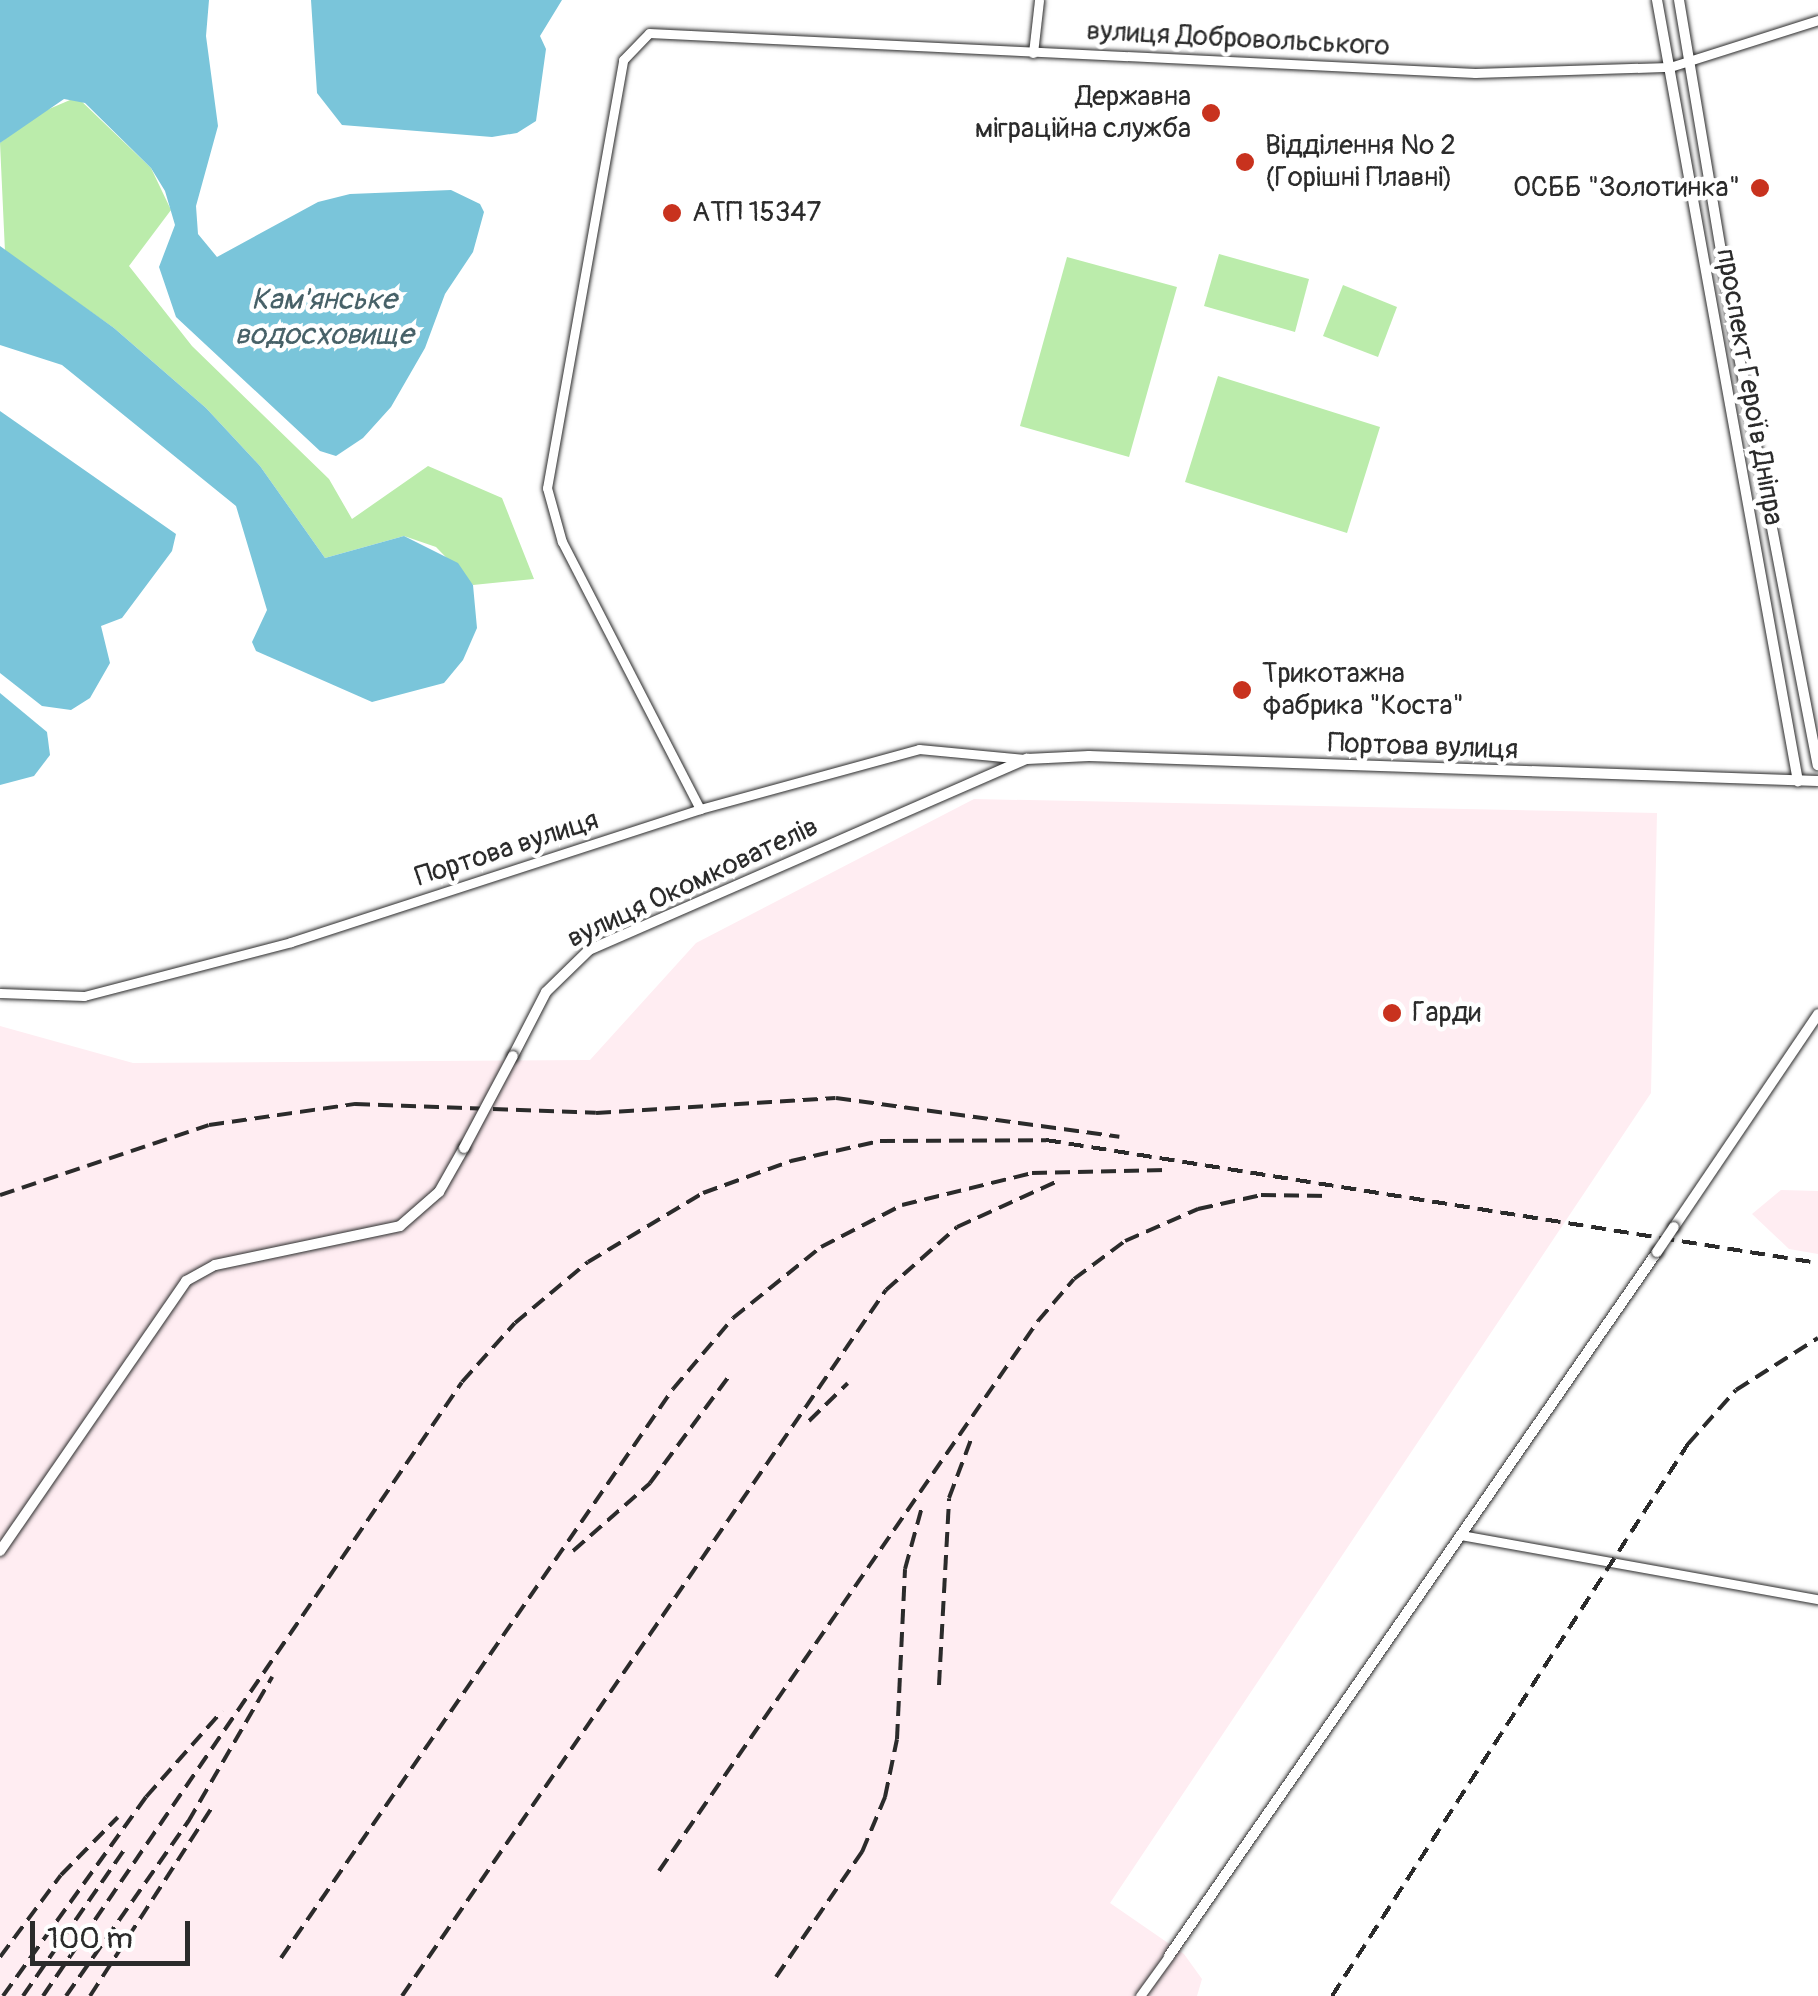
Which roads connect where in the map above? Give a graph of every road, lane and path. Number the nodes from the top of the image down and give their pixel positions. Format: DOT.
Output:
graph roads {
  1 [pos="1038,0"];
  2 [pos="1657,0"];
  3 [pos="1679,0"];
  4 [pos="1818,20"];
  5 [pos="1033,53"];
  6 [pos="1691,61"];
  7 [pos="1670,67"];
  8 [pos="1026,759"];
  9 [pos="1818,765"];
  10 [pos="967,781"];
  11 [pos="1818,781"];
  12 [pos="1798,782"];
  13 [pos="700,809"];
  14 [pos="0,993"];
  15 [pos="1818,1014"];
  16 [pos="1461,1535"];
  17 [pos="0,1551"];
  18 [pos="1818,1599"];
  19 [pos="1169,1956"];
  20 [pos="1140,1996"];
  1 -- 5 [label="street"];
  2 -- 7 [label="street, проспект Героїв Дніпра"];
  3 -- 6 [label="street, проспект Героїв Дніпра"];
  4 -- 6 [label="street, вулиця Добровольського"];
  5 -- 7 [label="street, вулиця Добровольського"];
  5 -- 13 [label="street, вулиця Добровольського"];
  6 -- 7 [label="street, вулиця Добровольського"];
  6 -- 9 [label="street, проспект Героїв Дніпра"];
  7 -- 12 [label="street, проспект Героїв Дніпра"];
  8 -- 10 [label="street, Портова вулиця"];
  8 -- 12 [label="street, Портова вулиця"];
  8 -- 13 [label="street, Портова вулиця"];
  10 -- 17 [label="street, вулиця Окомкователів, bridge"];
  11 -- 12 [label="street, Портова вулиця"];
  13 -- 14 [label="street, Портова вулиця"];
  15 -- 16 [label="street, bridge"];
  16 -- 18 [label="street"];
  16 -- 19 [label="street"];
  19 -- 20 [label="street"];
}
